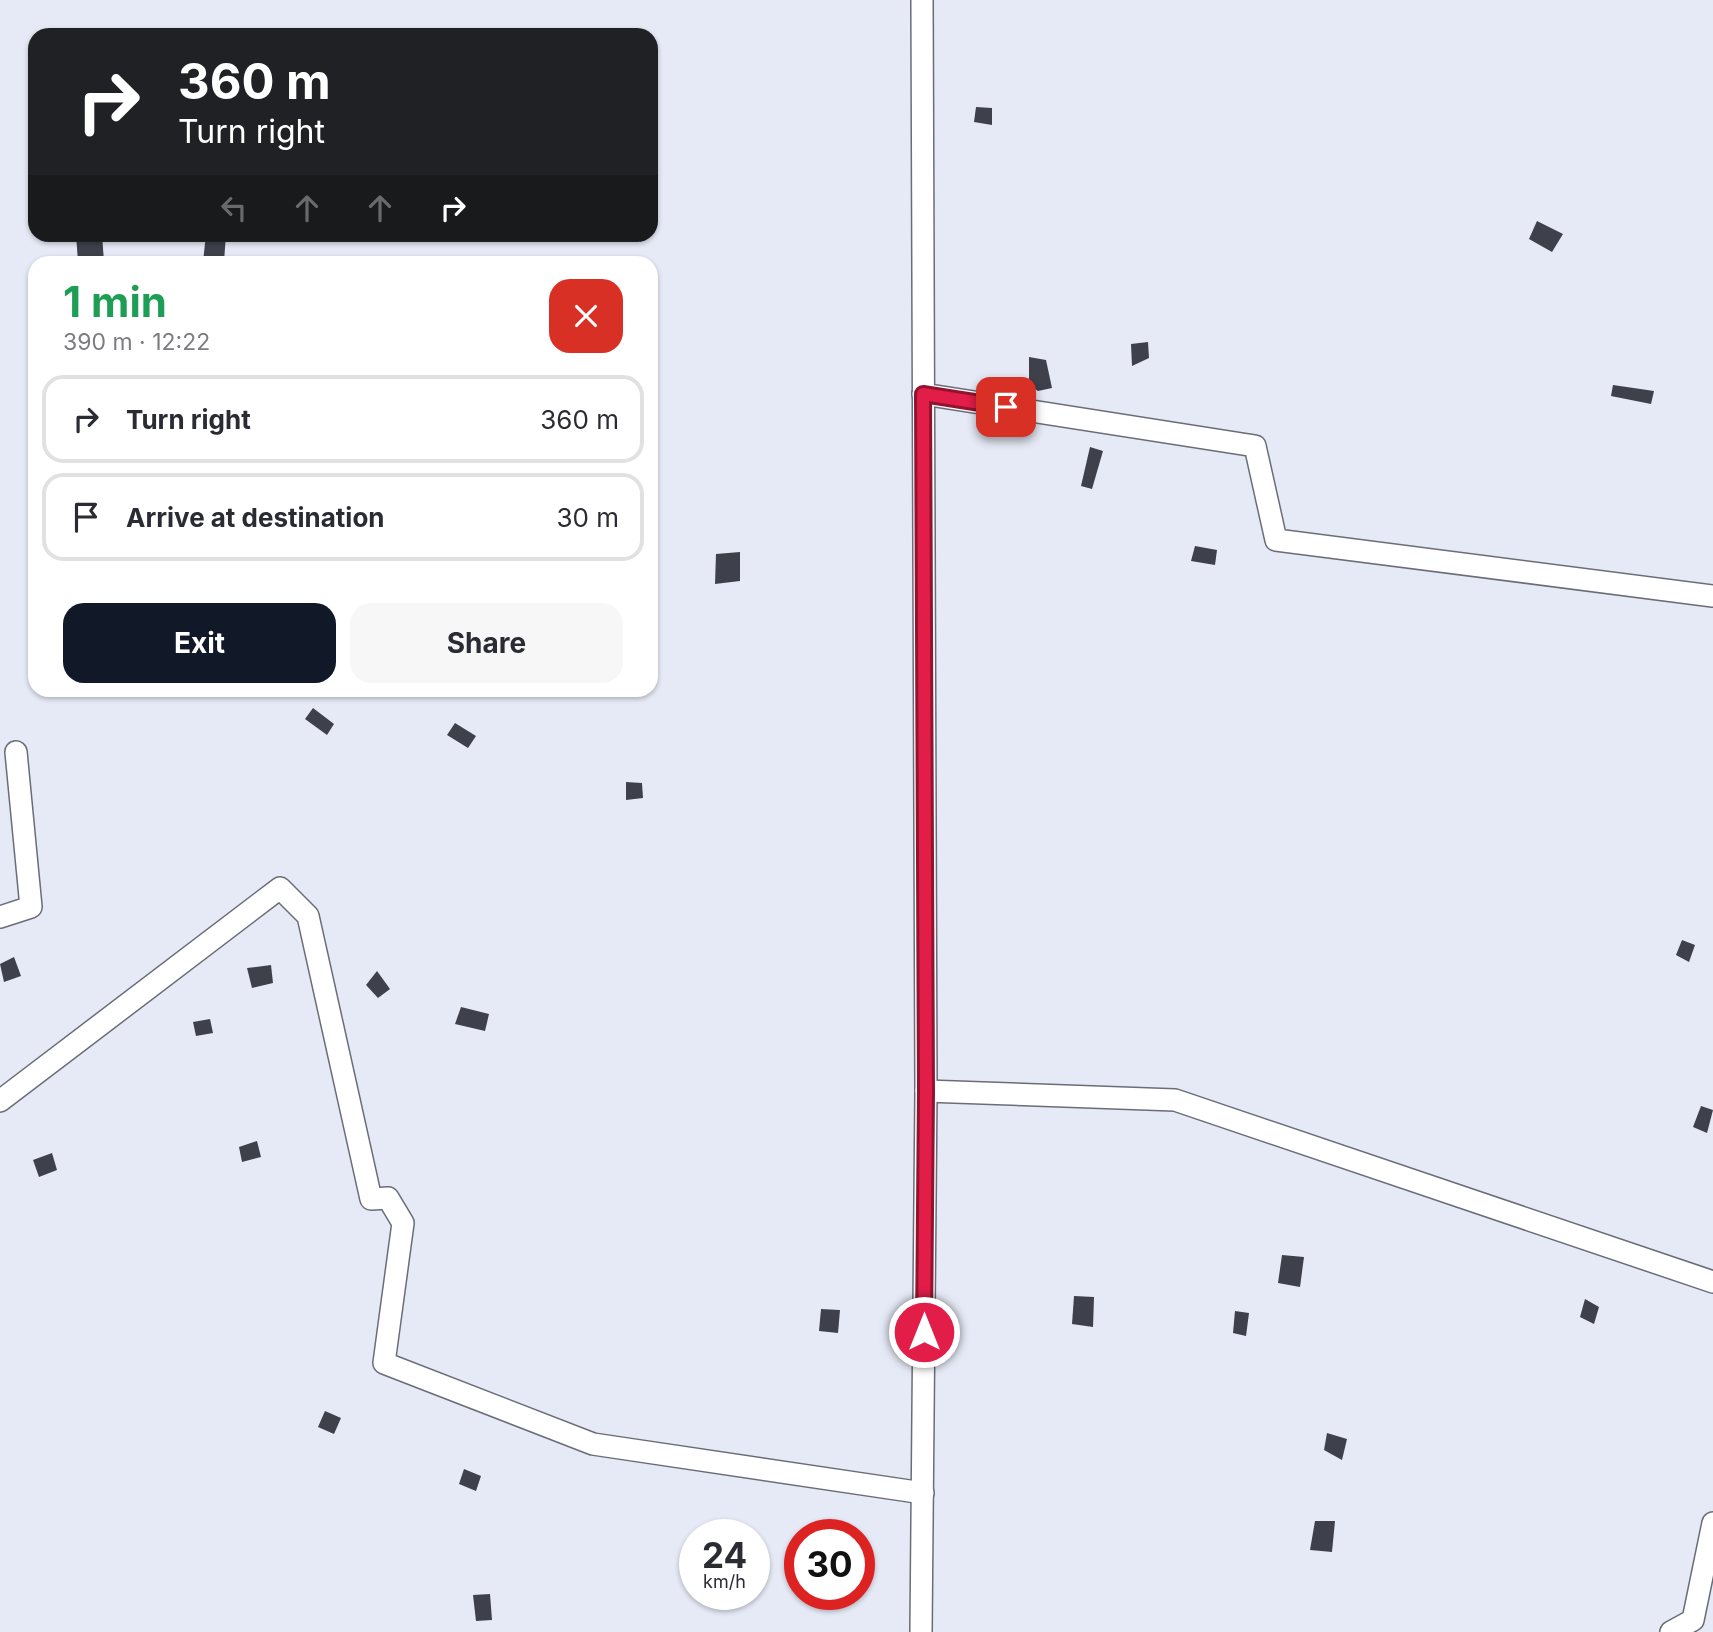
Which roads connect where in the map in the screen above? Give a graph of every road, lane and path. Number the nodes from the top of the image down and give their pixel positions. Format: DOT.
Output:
graph roads {
  1 [pos="922,0"];
  2 [pos="923,394"];
  3 [pos="1713,596"];
  4 [pos="16,752"];
  5 [pos="0,916"];
  6 [pos="926,1091"];
  7 [pos="0,1101"];
  8 [pos="1713,1282"];
  9 [pos="923,1493"];
  10 [pos="1713,1522"];
  11 [pos="921,1632"];
  12 [pos="1671,1632"];
  1 -- 2 [label="street"];
  2 -- 3 [label="street"];
  2 -- 6 [label="street"];
  4 -- 5 [label="street"];
  6 -- 8 [label="street"];
  6 -- 9 [label="street"];
  7 -- 9 [label="street"];
  9 -- 11 [label="street"];
  10 -- 12 [label="street"];
}
